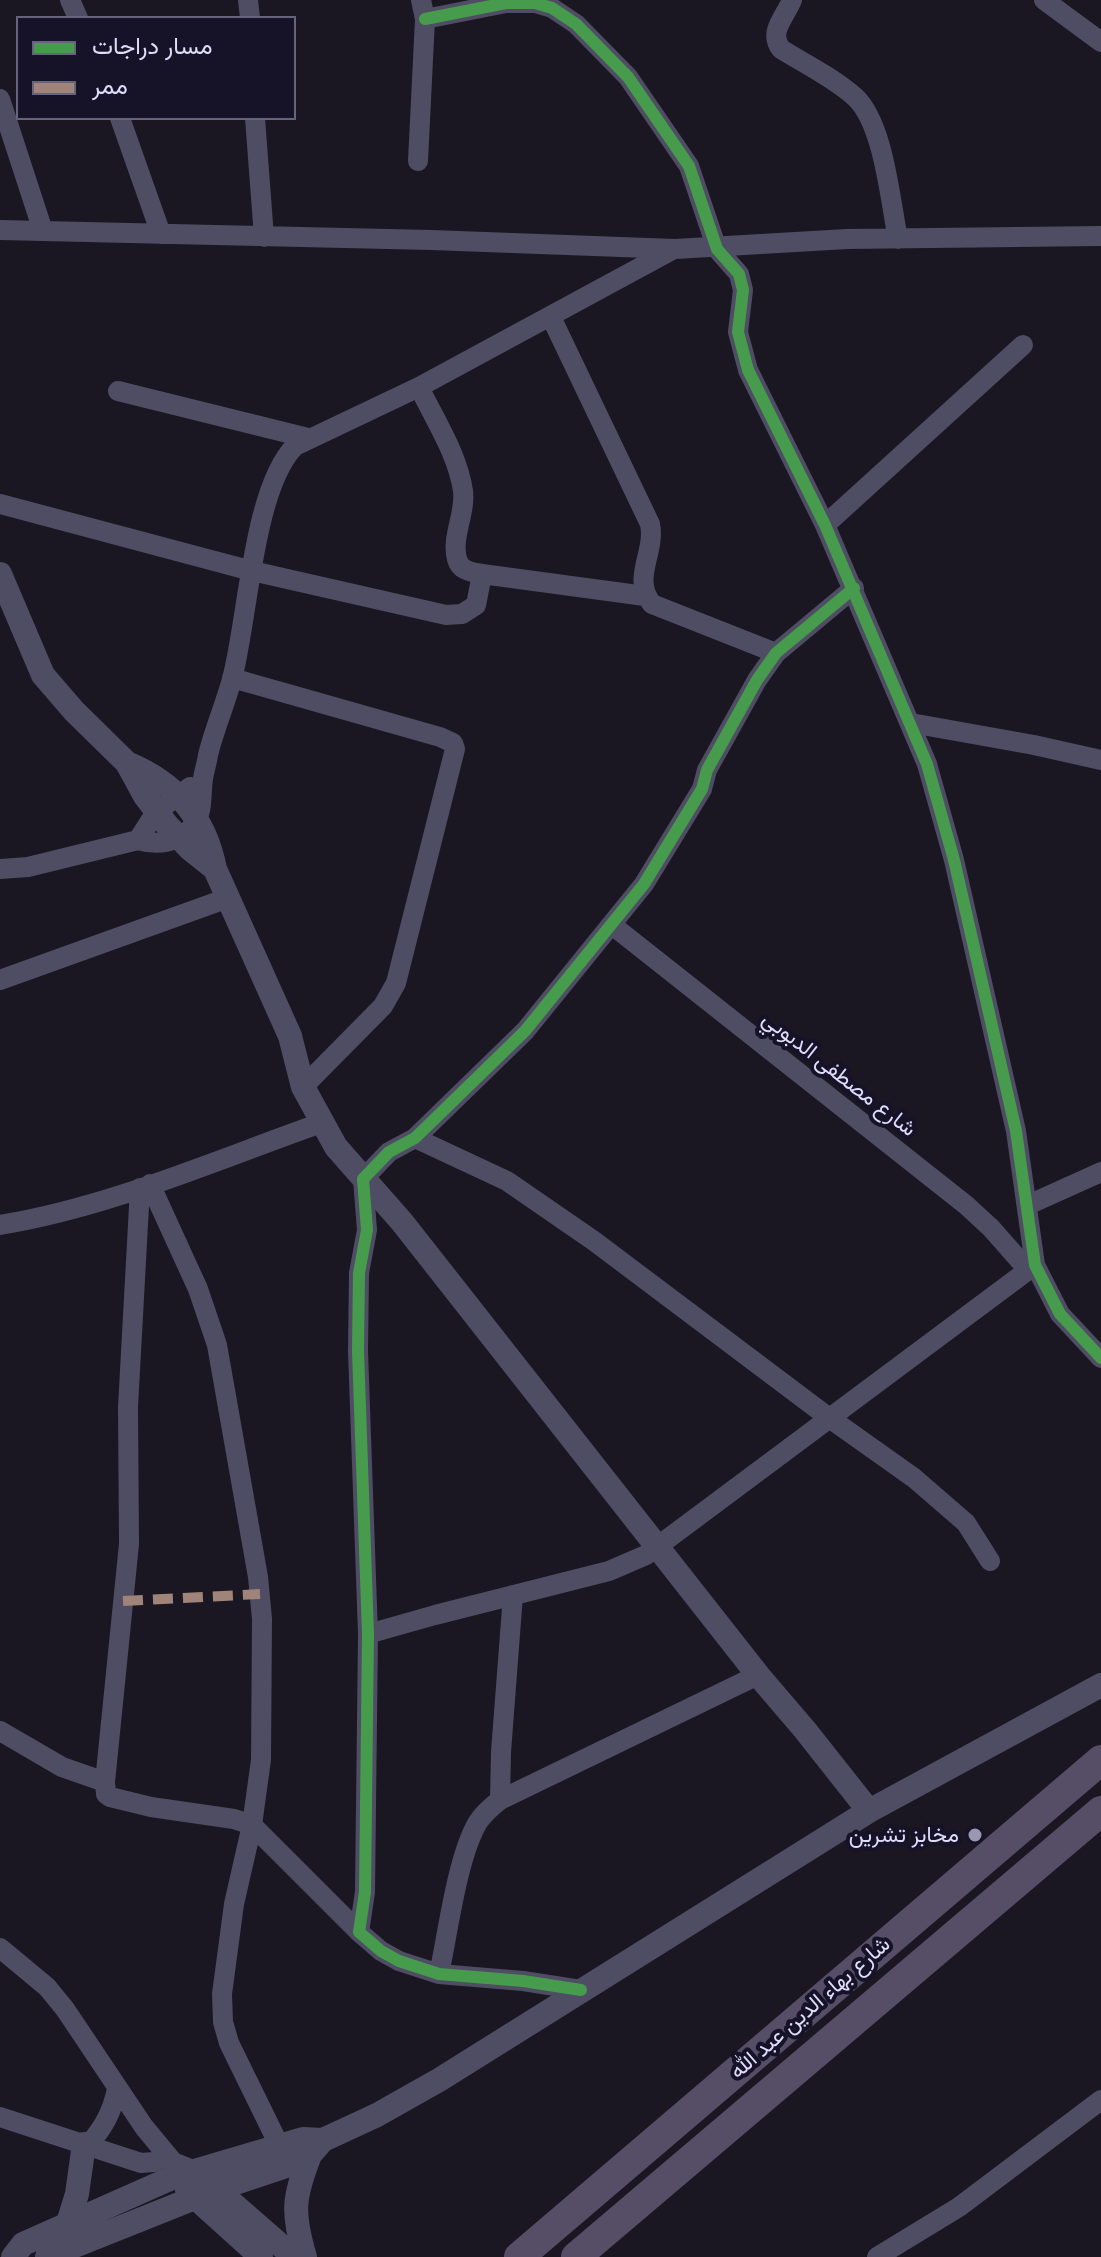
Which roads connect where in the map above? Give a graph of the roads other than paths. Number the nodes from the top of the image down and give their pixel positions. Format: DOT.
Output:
graph roads {
  1 [pos="792,0"];
  2 [pos="1044,0"];
  3 [pos="423,10"];
  4 [pos="1101,42"];
  5 [pos="0,99"];
  6 [pos="121,120"];
  7 [pos="255,120"];
  8 [pos="418,161"];
  9 [pos="0,230"];
  10 [pos="43,231"];
  11 [pos="161,234"];
  12 [pos="1101,236"];
  13 [pos="264,237"];
  14 [pos="898,239"];
  15 [pos="675,249"];
  16 [pos="717,249"];
  17 [pos="551,317"];
  18 [pos="1023,345"];
  19 [pos="419,387"];
  20 [pos="118,391"];
  21 [pos="308,438"];
  22 [pos="0,504"];
  23 [pos="825,525"];
  24 [pos="252,571"];
  25 [pos="0,574"];
  26 [pos="482,574"];
  27 [pos="854,588"];
  28 [pos="645,596"];
  29 [pos="776,653"];
  30 [pos="232,678"];
  31 [pos="911,723"];
  32 [pos="1101,760"];
  33 [pos="127,763"];
  34 [pos="202,781"];
  35 [pos="178,794"];
  36 [pos="156,812"];
  37 [pos="197,818"];
  38 [pos="179,838"];
  39 [pos="138,840"];
  40 [pos="0,869"];
  41 [pos="215,869"];
  42 [pos="228,898"];
  43 [pos="612,925"];
  44 [pos="0,980"];
  45 [pos="303,1087"];
  46 [pos="321,1123"];
  47 [pos="415,1138"];
  48 [pos="1101,1172"];
  49 [pos="363,1179"];
  50 [pos="145,1186"];
  51 [pos="1028,1205"];
  52 [pos="0,1225"];
  53 [pos="1032,1268"];
  54 [pos="1101,1358"];
  55 [pos="828,1417"];
  56 [pos="656,1547"];
  57 [pos="990,1561"];
  58 [pos="513,1595"];
  59 [pos="368,1634"];
  60 [pos="758,1675"];
  61 [pos="1101,1685"];
  62 [pos="0,1731"];
  63 [pos="1101,1760"];
  64 [pos="105,1782"];
  65 [pos="500,1800"];
  66 [pos="869,1811"];
  67 [pos="1101,1811"];
  68 [pos="252,1825"];
  69 [pos="359,1932"];
  70 [pos="0,1948"];
  71 [pos="439,1974"];
  72 [pos="581,1990"];
  73 [pos="117,2089"];
  74 [pos="1101,2100"];
  75 [pos="0,2117"];
  76 [pos="86,2144"];
  77 [pos="279,2145"];
  78 [pos="316,2148"];
  79 [pos="177,2166"];
  80 [pos="206,2194"];
  81 [pos="68,2223"];
  82 [pos="13,2257"];
  83 [pos="47,2257"];
  84 [pos="261,2257"];
  85 [pos="294,2257"];
  86 [pos="305,2257"];
  87 [pos="519,2257"];
  88 [pos="576,2257"];
  89 [pos="877,2257"];
  1 -- 14 [label="street"];
  2 -- 4 [label="street"];
  3 -- 8 [label="street"];
  3 -- 16 [label="street"];
  5 -- 10 [label="street"];
  6 -- 11 [label="street"];
  7 -- 13 [label="street"];
  9 -- 10 [label="street"];
  10 -- 11 [label="street"];
  11 -- 13 [label="street"];
  12 -- 14 [label="street"];
  13 -- 15 [label="street"];
  14 -- 16 [label="street"];
  15 -- 16 [label="street"];
  15 -- 17 [label="street"];
  16 -- 23 [label="street"];
  17 -- 19 [label="street"];
  17 -- 28 [label="street"];
  18 -- 23 [label="street"];
  19 -- 21 [label="street"];
  19 -- 26 [label="street"];
  20 -- 21 [label="street"];
  21 -- 24 [label="street"];
  22 -- 24 [label="street"];
  23 -- 27 [label="street"];
  24 -- 26 [label="street"];
  24 -- 30 [label="street"];
  25 -- 33 [label="street"];
  26 -- 28 [label="street"];
  27 -- 29 [label="street"];
  27 -- 31 [label="street"];
  28 -- 29 [label="street"];
  29 -- 43 [label="street"];
  30 -- 34 [label="street"];
  30 -- 45 [label="street"];
  31 -- 32 [label="street"];
  31 -- 51 [label="street"];
  33 -- 35 [label="street"];
  33 -- 36 [label="street"];
  34 -- 35 [label="street"];
  34 -- 37 [label="street"];
  35 -- 36 [label="street"];
  35 -- 37 [label="street"];
  36 -- 38 [label="street"];
  36 -- 39 [label="street"];
  37 -- 38 [label="street"];
  37 -- 41 [label="street"];
  38 -- 39 [label="street"];
  38 -- 41 [label="street"];
  39 -- 40 [label="street"];
  41 -- 42 [label="street"];
  42 -- 44 [label="street"];
  42 -- 45 [label="street"];
  43 -- 47 [label="street"];
  43 -- 53 [label="street, شارع مصطفى الدبوبي"];
  45 -- 46 [label="street"];
  46 -- 49 [label="street"];
  46 -- 50 [label="street"];
  47 -- 49 [label="street"];
  47 -- 55 [label="street"];
  48 -- 51 [label="street"];
  49 -- 56 [label="street"];
  49 -- 59 [label="street"];
  50 -- 52 [label="street"];
  50 -- 64 [label="street"];
  50 -- 68 [label="street"];
  51 -- 53 [label="street"];
  53 -- 54 [label="street"];
  53 -- 55 [label="street"];
  55 -- 56 [label="street"];
  55 -- 57 [label="street"];
  56 -- 58 [label="street"];
  56 -- 60 [label="street"];
  58 -- 59 [label="street"];
  58 -- 65 [label="street"];
  59 -- 69 [label="street"];
  60 -- 65 [label="street"];
  60 -- 66 [label="street"];
  61 -- 66 [label="street"];
  62 -- 64 [label="street"];
  63 -- 87 [label="main road, شارع بهاء الدين عبد الله"];
  64 -- 68 [label="street"];
  65 -- 71 [label="street"];
  66 -- 72 [label="street"];
  67 -- 88 [label="main road, شارع بهاء الدين عبد الله"];
  68 -- 69 [label="street"];
  68 -- 77 [label="street"];
  69 -- 71 [label="street"];
  70 -- 73 [label="street"];
  71 -- 72 [label="street"];
  72 -- 78 [label="street"];
  73 -- 76 [label="street"];
  73 -- 79 [label="street"];
  74 -- 89 [label="street"];
  75 -- 76 [label="street"];
  76 -- 79 [label="street"];
  76 -- 81 [label="street"];
  77 -- 78 [label="street"];
  77 -- 79 [label="street"];
  78 -- 80 [label="street"];
  78 -- 86 [label="street"];
  79 -- 80 [label="street"];
  79 -- 81 [label="street"];
  80 -- 83 [label="street"];
  80 -- 84 [label="street"];
  80 -- 85 [label="street"];
  81 -- 82 [label="street"];
}
